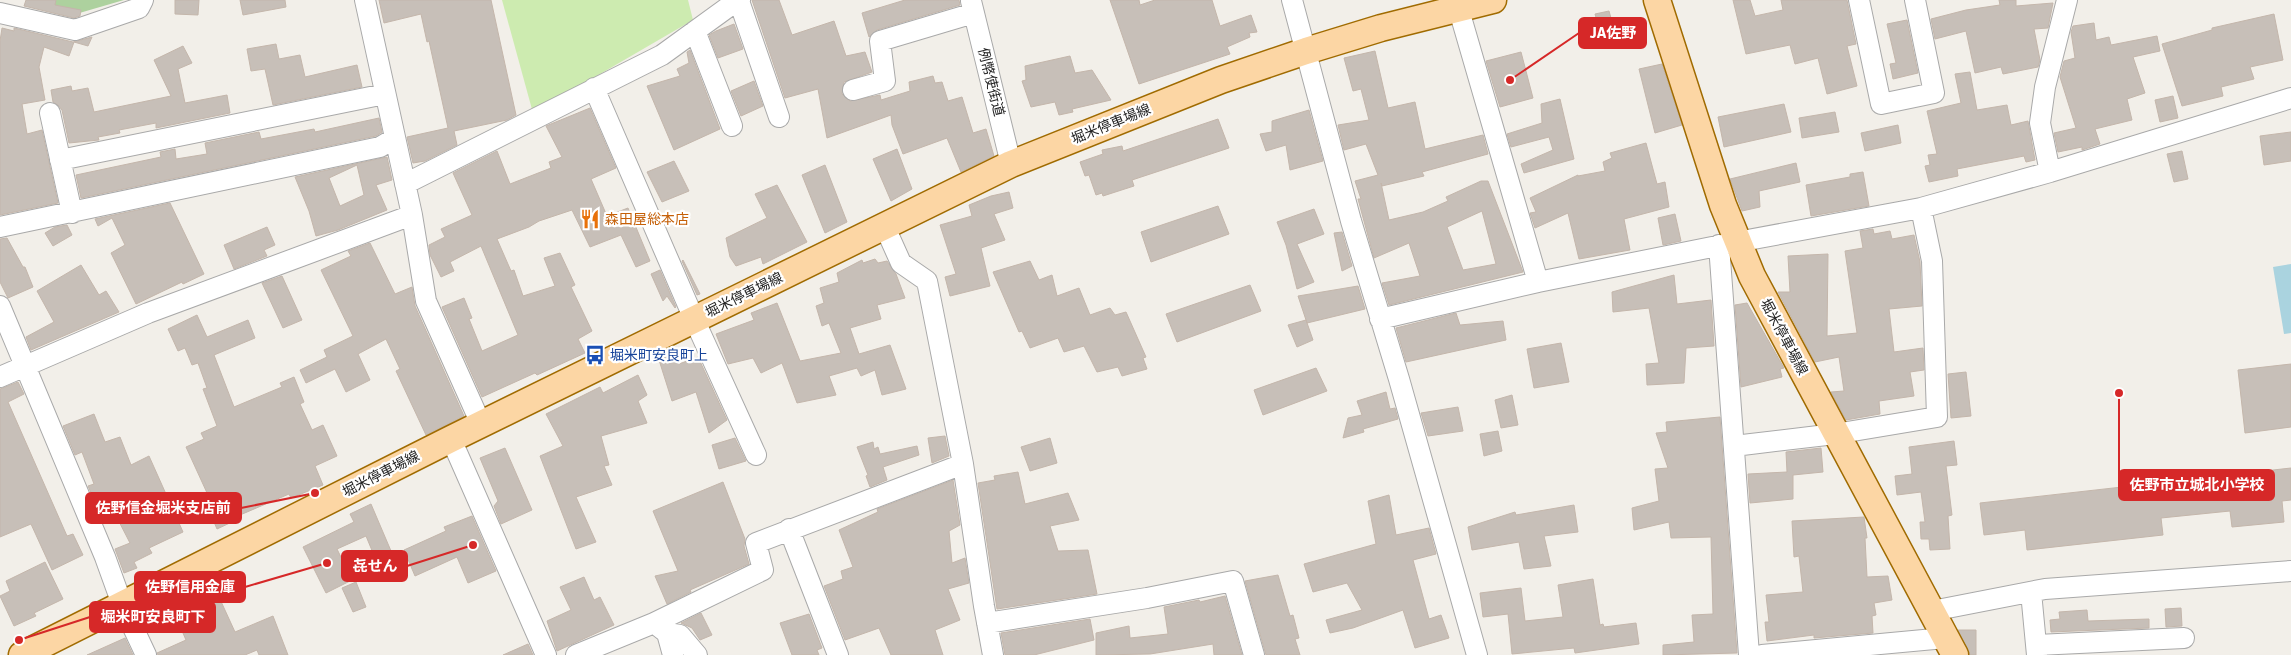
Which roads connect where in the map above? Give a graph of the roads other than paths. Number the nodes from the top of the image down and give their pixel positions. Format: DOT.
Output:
graph roads {
  1 [pos="143,0"];
  2 [pos="365,0"];
  3 [pos="740,0"];
  4 [pos="1292,0"];
  5 [pos="1492,0"];
  6 [pos="1657,0"];
  7 [pos="1858,0"];
  8 [pos="1915,0"];
  9 [pos="2067,0"];
  10 [pos="1457,4"];
  11 [pos="973,6"];
  12 [pos="0,13"];
  13 [pos="695,31"];
  14 [pos="1306,51"];
  15 [pos="594,88"];
  16 [pos="853,90"];
  17 [pos="385,94"];
  18 [pos="2291,98"];
  19 [pos="50,113"];
  20 [pos="779,117"];
  21 [pos="732,126"];
  22 [pos="395,138"];
  23 [pos="60,160"];
  24 [pos="1012,164"];
  25 [pos="2050,172"];
  26 [pos="405,184"];
  27 [pos="1921,208"];
  28 [pos="72,213"];
  29 [pos="412,216"];
  30 [pos="884,225"];
  31 [pos="0,227"];
  32 [pos="1728,244"];
  33 [pos="1538,282"];
  34 [pos="0,306"];
  35 [pos="694,319"];
  36 [pos="1380,319"];
  37 [pos="25,365"];
  38 [pos="0,377"];
  39 [pos="481,424"];
  40 [pos="1836,434"];
  41 [pos="451,439"];
  42 [pos="1734,446"];
  43 [pos="756,455"];
  44 [pos="963,464"];
  45 [pos="789,530"];
  46 [pos="2291,571"];
  47 [pos="2031,592"];
  48 [pos="122,604"];
  49 [pos="1932,611"];
  50 [pos="987,623"];
  51 [pos="661,628"];
  52 [pos="2184,638"];
  53 [pos="1950,646"];
  54 [pos="2037,650"];
  55 [pos="22,655"];
  56 [pos="146,655"];
  57 [pos="546,655"];
  58 [pos="576,655"];
  59 [pos="673,655"];
  60 [pos="698,655"];
  61 [pos="838,655"];
  62 [pos="993,655"];
  63 [pos="1254,655"];
  64 [pos="1478,655"];
  65 [pos="1749,655"];
  66 [pos="1762,655"];
  1 -- 12 [label="street"];
  2 -- 17 [label="street"];
  3 -- 13 [label="street"];
  3 -- 20 [label="street"];
  4 -- 14 [label="street"];
  5 -- 10 [label="main road, 堀米停車場線"];
  6 -- 32 [label="main road, 堀米停車場線"];
  7 -- 8 [label="street"];
  9 -- 25 [label="street"];
  10 -- 14 [label="main road, 堀米停車場線"];
  10 -- 33 [label="street"];
  11 -- 16 [label="street"];
  11 -- 24 [label="street, 例幣使街道"];
  13 -- 15 [label="street"];
  13 -- 21 [label="street"];
  14 -- 24 [label="main road, 堀米停車場線"];
  14 -- 36 [label="street"];
  15 -- 26 [label="street"];
  15 -- 35 [label="street"];
  17 -- 22 [label="street"];
  17 -- 23 [label="street"];
  18 -- 25 [label="street"];
  19 -- 23 [label="street"];
  22 -- 26 [label="street"];
  22 -- 28 [label="street"];
  23 -- 28 [label="street"];
  24 -- 30 [label="main road, 堀米停車場線"];
  25 -- 27 [label="street"];
  26 -- 29 [label="street"];
  27 -- 32 [label="street"];
  27 -- 40 [label="street"];
  28 -- 31 [label="street"];
  29 -- 37 [label="street"];
  29 -- 39 [label="street"];
  30 -- 35 [label="main road, 堀米停車場線"];
  30 -- 44 [label="street"];
  32 -- 33 [label="street"];
  32 -- 40 [label="main road, 堀米停車場線"];
  32 -- 42 [label="street"];
  33 -- 36 [label="street"];
  34 -- 37 [label="street"];
  35 -- 39 [label="main road, 堀米停車場線"];
  35 -- 43 [label="street"];
  36 -- 64 [label="street"];
  37 -- 38 [label="street"];
  37 -- 48 [label="street"];
  39 -- 41 [label="main road, 堀米停車場線"];
  40 -- 42 [label="street"];
  40 -- 49 [label="main road, 堀米停車場線"];
  41 -- 48 [label="main road, 堀米停車場線"];
  41 -- 57 [label="street"];
  42 -- 65 [label="street"];
  44 -- 45 [label="street"];
  44 -- 50 [label="street"];
  45 -- 51 [label="street"];
  45 -- 61 [label="street"];
  46 -- 47 [label="street"];
  47 -- 49 [label="street"];
  47 -- 54 [label="street"];
  48 -- 55 [label="main road, 堀米停車場線"];
  48 -- 56 [label="street"];
  49 -- 53 [label="main road, 堀米停車場線"];
  50 -- 62 [label="street"];
  50 -- 63 [label="street"];
  51 -- 58 [label="street"];
  51 -- 59 [label="street"];
  51 -- 60 [label="street"];
  52 -- 54 [label="street"];
  53 -- 66 [label="street"];
}
